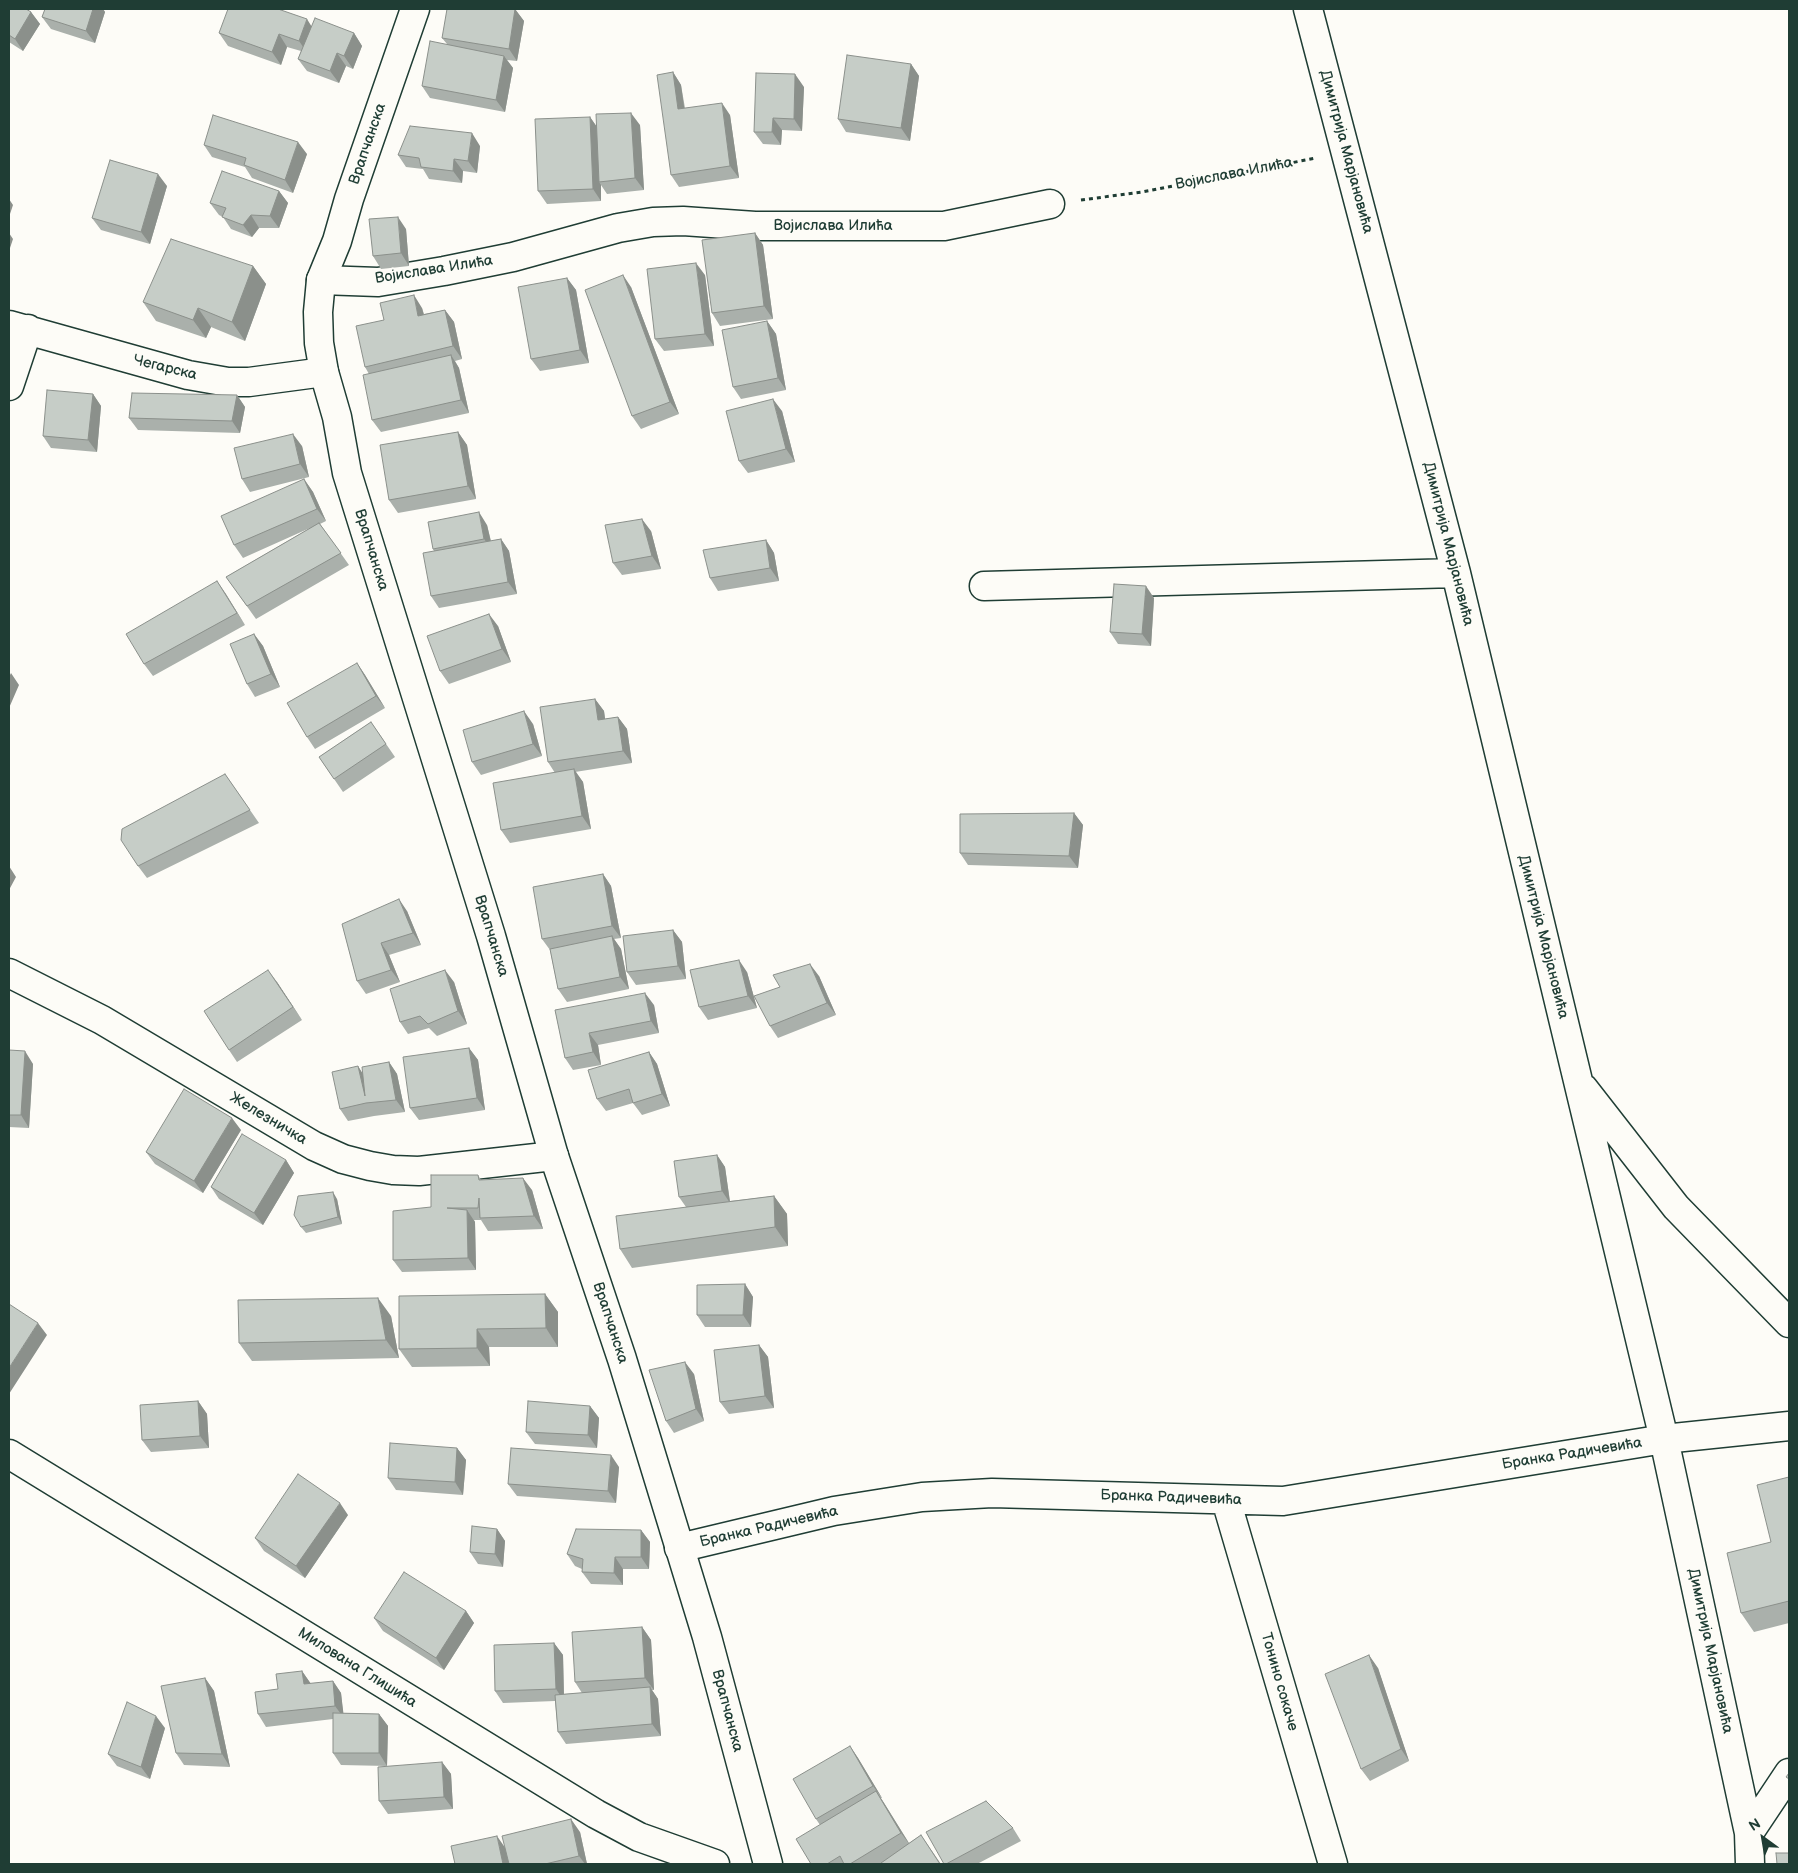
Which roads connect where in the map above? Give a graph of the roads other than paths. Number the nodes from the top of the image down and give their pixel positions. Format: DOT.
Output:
graph roads {
  1 [pos="415,9"];
  2 [pos="1308,9"];
  3 [pos="1050,204"];
  4 [pos="321,280"];
  5 [pos="18,327"];
  6 [pos="324,372"];
  7 [pos="9,386"];
  8 [pos="1456,573"];
  9 [pos="984,586"];
  10 [pos="9,972"];
  11 [pos="1578,1081"];
  12 [pos="554,1156"];
  13 [pos="1789,1322"];
  14 [pos="1789,1426"];
  15 [pos="1664,1439"];
  16 [pos="9,1454"];
  17 [pos="1226,1500"];
  18 [pos="679,1548"];
  19 [pos="1789,1773"];
  20 [pos="1749,1833"];
  21 [pos="715,1864"];
  22 [pos="768,1864"];
  23 [pos="1333,1864"];
  24 [pos="1750,1864"];
  1 -- 4 [label="street, Врапчанска"];
  2 -- 8 [label="street, Димитрија Марјановића"];
  3 -- 4 [label="street, Војислава Илића"];
  4 -- 6 [label="street, Врапчанска"];
  5 -- 6 [label="street, Чегарска"];
  5 -- 7 [label="street"];
  6 -- 12 [label="street, Врапчанска"];
  8 -- 9 [label="street"];
  8 -- 11 [label="street, Димитрија Марјановића"];
  10 -- 12 [label="street, Железничка"];
  11 -- 13 [label="street, Димитрија Марјановића"];
  11 -- 15 [label="street, Димитрија Марјановића"];
  12 -- 18 [label="street, Врапчанска"];
  14 -- 15 [label="street"];
  15 -- 17 [label="street, Бранка Радичевића"];
  15 -- 20 [label="street, Димитрија Марјановића"];
  16 -- 21 [label="street, Милована Глишића"];
  17 -- 18 [label="street, Бранка Радичевића"];
  17 -- 23 [label="street, Тонино сокаче"];
  18 -- 22 [label="street, Врапчанска"];
  19 -- 20 [label="street"];
  20 -- 24 [label="street, Димитрија Марјановића"];
}
